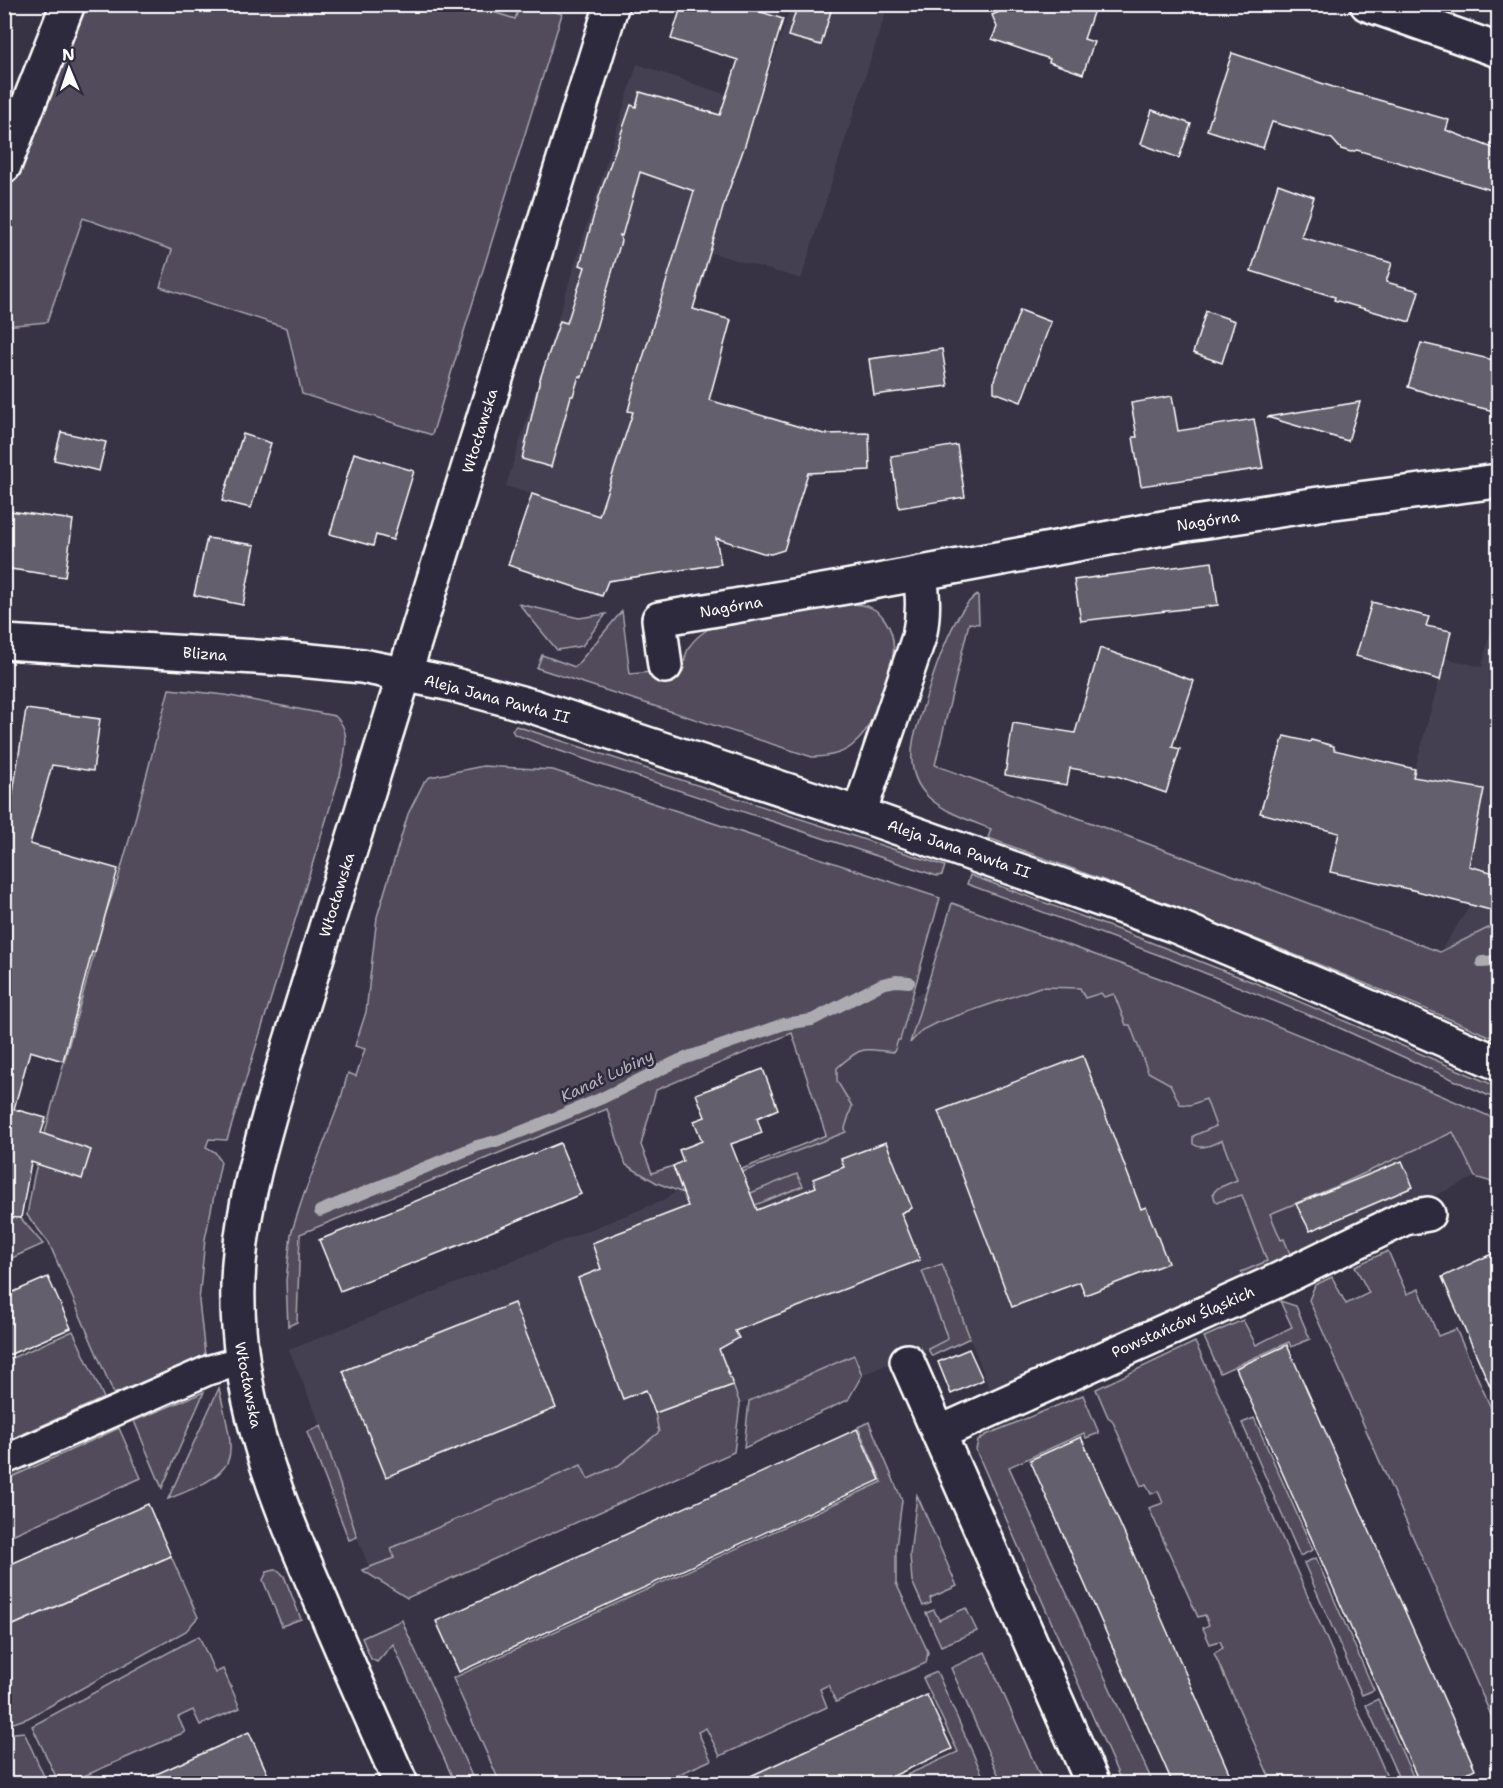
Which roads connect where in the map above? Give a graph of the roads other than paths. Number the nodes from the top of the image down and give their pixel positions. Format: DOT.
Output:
graph roads {
  1 [pos="68,4"];
  2 [pos="612,4"];
  3 [pos="1367,4"];
  4 [pos="1498,50"];
  5 [pos="4,166"];
  6 [pos="1498,481"];
  7 [pos="920,573"];
  8 [pos="4,642"];
  9 [pos="665,666"];
  10 [pos="405,674"];
  11 [pos="860,814"];
  12 [pos="1498,1063"];
  13 [pos="1428,1214"];
  14 [pos="241,1361"];
  15 [pos="907,1361"];
  16 [pos="939,1433"];
  17 [pos="4,1460"];
  18 [pos="401,1784"];
  19 [pos="1093,1784"];
  1 -- 5 [label="street"];
  2 -- 10 [label="street, Włocławska"];
  3 -- 4 [label="street"];
  6 -- 7 [label="street, Nagórna"];
  7 -- 9 [label="street, Nagórna"];
  7 -- 11 [label="street"];
  8 -- 10 [label="street, Blizna"];
  10 -- 11 [label="street, Aleja Jana Pawła II"];
  10 -- 14 [label="street, Włocławska"];
  11 -- 12 [label="street, Aleja Jana Pawła II"];
  13 -- 16 [label="street, Powstańców Śląskich"];
  14 -- 17 [label="street"];
  14 -- 18 [label="street, Włocławska"];
  15 -- 16 [label="street"];
  16 -- 19 [label="street"];
}
